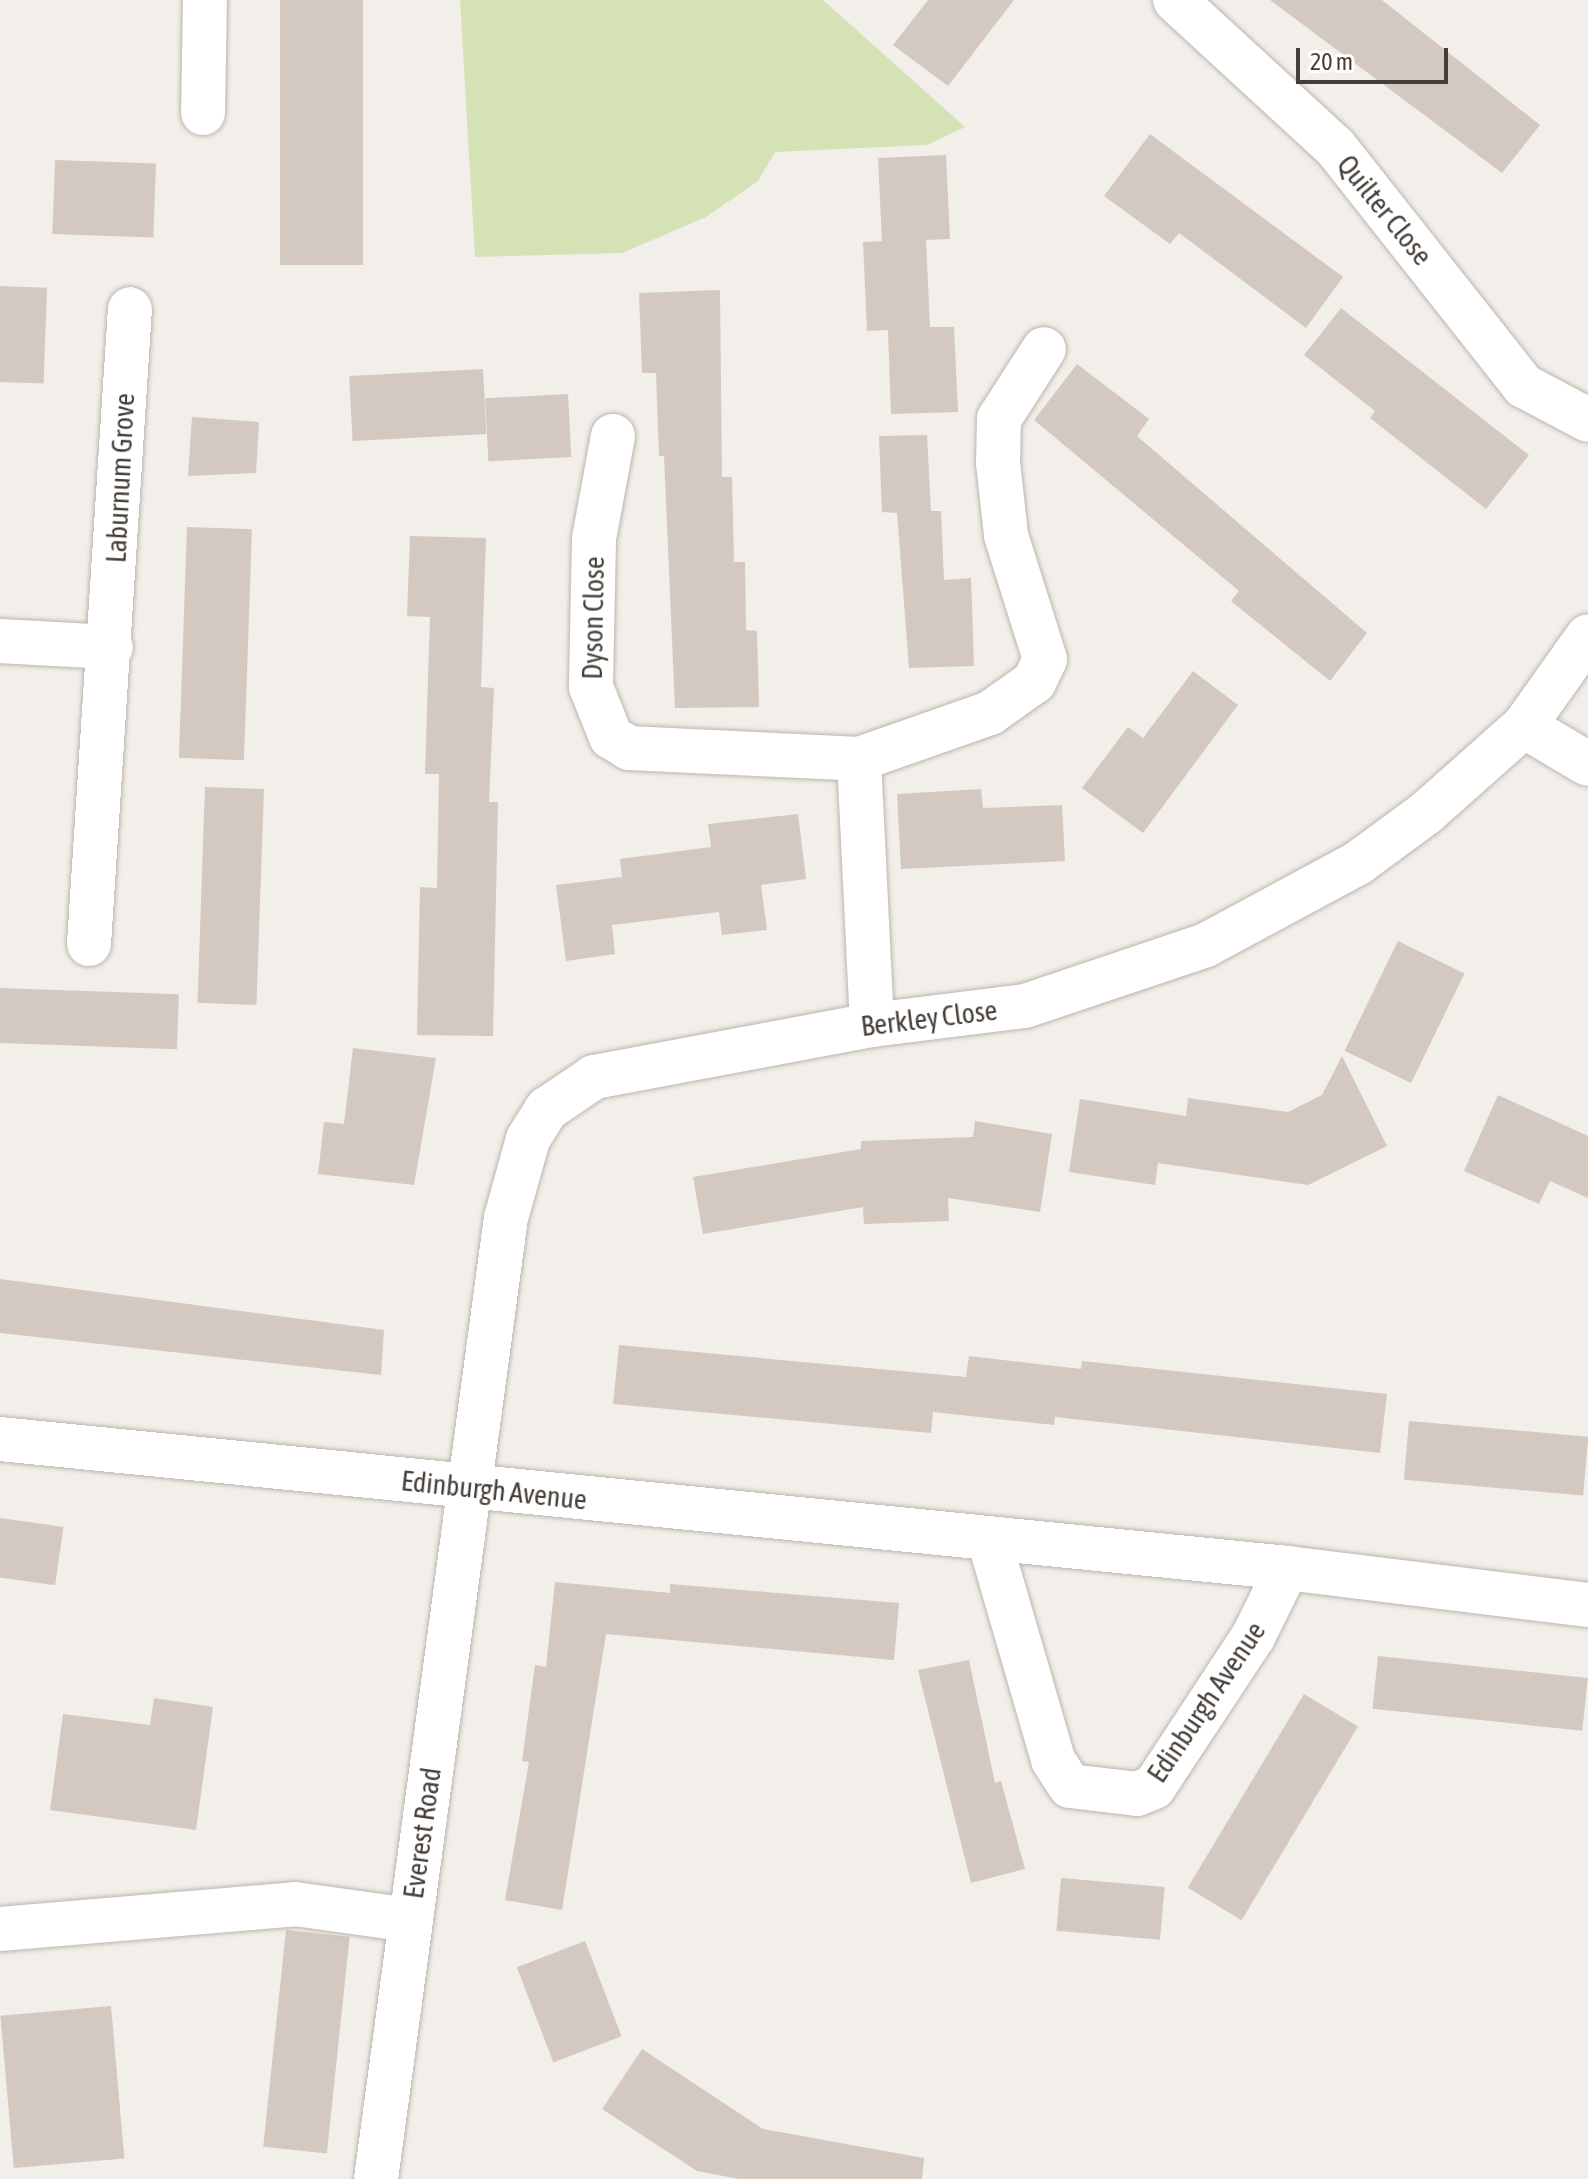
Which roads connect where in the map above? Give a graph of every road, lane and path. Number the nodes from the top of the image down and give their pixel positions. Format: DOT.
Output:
graph roads {
  1 [pos="205,0"];
  2 [pos="1175,0"];
  3 [pos="203,113"];
  4 [pos="130,309"];
  5 [pos="1044,349"];
  6 [pos="1588,420"];
  7 [pos="613,436"];
  8 [pos="1588,636"];
  9 [pos="0,641"];
  10 [pos="111,647"];
  11 [pos="1524,726"];
  12 [pos="859,759"];
  13 [pos="1588,764"];
  14 [pos="89,944"];
  15 [pos="872,1025"];
  16 [pos="0,1439"];
  17 [pos="467,1487"];
  18 [pos="989,1539"];
  19 [pos="1287,1568"];
  20 [pos="1588,1605"];
  21 [pos="410,1920"];
  22 [pos="0,1929"];
  23 [pos="376,2179"];
  1 -- 3 [label="street"];
  2 -- 6 [label="street, Quilter Close"];
  4 -- 10 [label="street, Laburnum Grove"];
  5 -- 12 [label="street, Dyson Close"];
  7 -- 12 [label="street, Dyson Close"];
  8 -- 11 [label="street, Berkley Close"];
  9 -- 10 [label="street"];
  10 -- 14 [label="street, Laburnum Grove"];
  11 -- 13 [label="street"];
  11 -- 15 [label="street, Berkley Close"];
  12 -- 15 [label="street"];
  15 -- 17 [label="street, Berkley Close"];
  16 -- 17 [label="street, Edinburgh Avenue"];
  17 -- 18 [label="street, Edinburgh Avenue"];
  17 -- 21 [label="street, Everest Road"];
  18 -- 19 [label="street, Edinburgh Avenue"];
  18 -- 19 [label="street, Edinburgh Avenue"];
  19 -- 20 [label="street, Edinburgh Avenue"];
  21 -- 22 [label="street"];
  21 -- 23 [label="street, Everest Road"];
}
